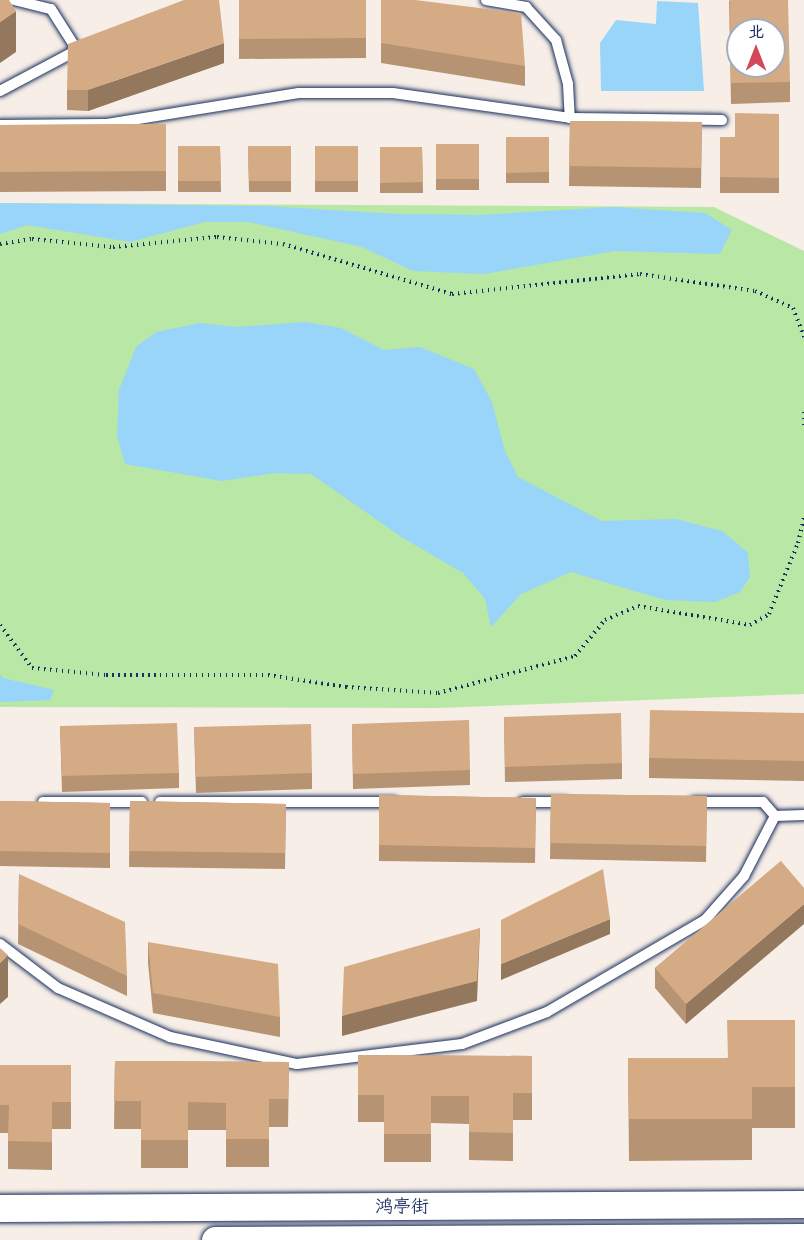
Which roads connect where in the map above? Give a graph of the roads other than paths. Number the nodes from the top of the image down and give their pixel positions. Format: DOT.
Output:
graph roads {
  1 [pos="14,0"];
  2 [pos="486,0"];
  3 [pos="0,91"];
  4 [pos="570,118"];
  5 [pos="722,120"];
  6 [pos="0,125"];
  7 [pos="36,802"];
  8 [pos="405,802"];
  9 [pos="513,802"];
  10 [pos="572,802"];
  11 [pos="679,802"];
  12 [pos="804,815"];
  13 [pos="775,816"];
  14 [pos="0,944"];
  15 [pos="804,1204"];
  16 [pos="0,1208"];
  17 [pos="804,1237"];
  18 [pos="215,1240"];
  1 -- 3 [label="lane"];
  2 -- 4 [label="lane"];
  4 -- 5 [label="lane"];
  4 -- 6 [label="lane"];
  7 -- 8 [label="lane"];
  9 -- 10 [label="lane"];
  11 -- 13 [label="lane"];
  12 -- 13 [label="lane"];
  13 -- 14 [label="lane"];
  15 -- 16 [label="street, 鸿亭街"];
  17 -- 18 [label="street, 鸿亭街"];
}
